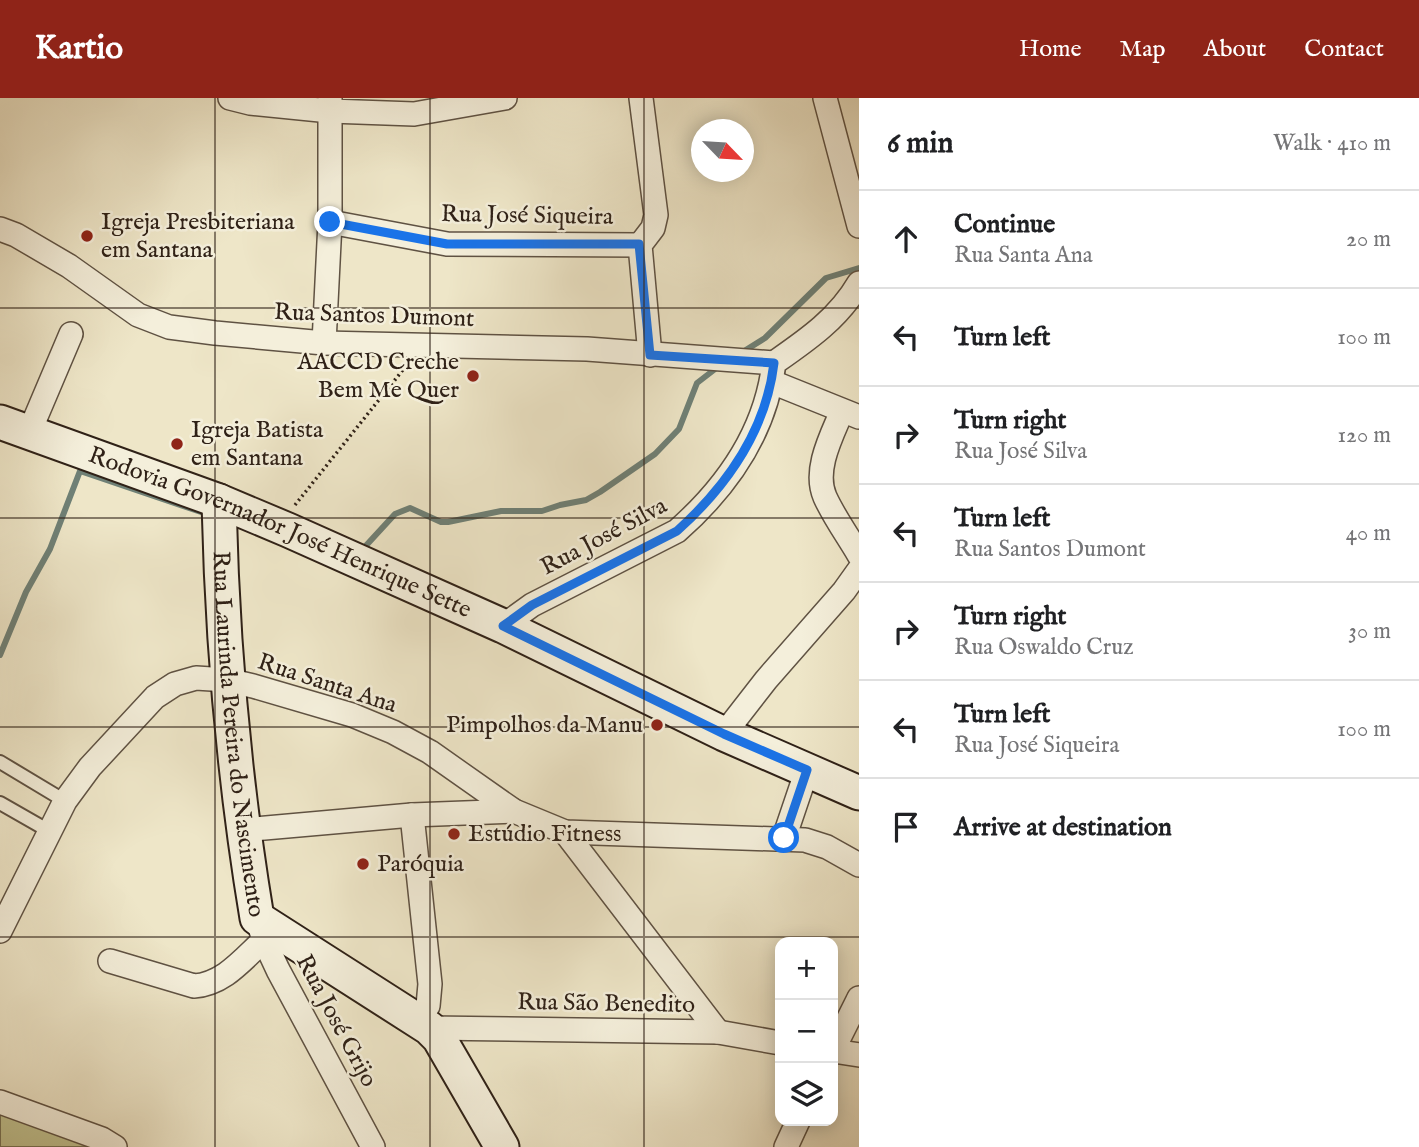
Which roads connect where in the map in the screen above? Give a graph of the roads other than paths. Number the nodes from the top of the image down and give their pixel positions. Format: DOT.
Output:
graph roads {
  1 [pos="230,98"];
  2 [pos="641,98"];
  3 [pos="825,98"];
  4 [pos="494,99"];
  5 [pos="330,104"];
  6 [pos="330,222"];
  7 [pos="859,226"];
  8 [pos="0,229"];
  9 [pos="639,244"];
  10 [pos="859,283"];
  11 [pos="71,334"];
  12 [pos="324,343"];
  13 [pos="650,355"];
  14 [pos="773,373"];
  15 [pos="850,414"];
  16 [pos="15,428"];
  17 [pos="219,501"];
  18 [pos="859,555"];
  19 [pos="859,570"];
  20 [pos="503,626"];
  21 [pos="227,680"];
  22 [pos="724,734"];
  23 [pos="687,735"];
  24 [pos="0,762"];
  25 [pos="801,776"];
  26 [pos="859,793"];
  27 [pos="65,801"];
  28 [pos="0,803"];
  29 [pos="514,811"];
  30 [pos="412,815"];
  31 [pos="243,830"];
  32 [pos="49,831"];
  33 [pos="565,832"];
  34 [pos="784,838"];
  35 [pos="859,865"];
  36 [pos="261,929"];
  37 [pos="0,931"];
  38 [pos="110,961"];
  39 [pos="859,999"];
  40 [pos="424,1023"];
  41 [pos="718,1032"];
  42 [pos="838,1040"];
  43 [pos="775,1042"];
  44 [pos="838,1051"];
  45 [pos="859,1055"];
  46 [pos="0,1102"];
  47 [pos="796,1126"];
  48 [pos="116,1147"];
  49 [pos="373,1147"];
  50 [pos="502,1147"];
  51 [pos="786,1147"];
  1 -- 5 [label="street"];
  2 -- 9 [label="street"];
  3 -- 7 [label="street"];
  4 -- 5 [label="street"];
  5 -- 6 [label="street"];
  6 -- 9 [label="street, Rua José Siqueira"];
  6 -- 12 [label="street"];
  8 -- 12 [label="street, Rua Santos Dumont"];
  9 -- 13 [label="street"];
  10 -- 14 [label="street"];
  11 -- 16 [label="street"];
  12 -- 13 [label="street, Rua Santos Dumont"];
  13 -- 14 [label="street, Rua Santos Dumont"];
  14 -- 15 [label="street, Rua Santos Dumont"];
  14 -- 20 [label="street, Rua José Silva"];
  15 -- 18 [label="street, Rua Santos Dumont"];
  16 -- 17 [label="main road, Rodovia Governador José Henrique Sette"];
  17 -- 20 [label="main road, Rodovia Governador José Henrique Sette"];
  17 -- 21 [label="main road, Rua Laurinda Pereira do Nascimento"];
  19 -- 22 [label="street"];
  20 -- 22 [label="main road, Rodovia Governador José Henrique Sette"];
  21 -- 27 [label="street, Rua Santa Ana"];
  21 -- 29 [label="street, Rua Santa Ana"];
  21 -- 31 [label="main road, Rua Laurinda Pereira do Nascimento"];
  22 -- 25 [label="main road, Rodovia Governador José Henrique Sette"];
  23 -- 25 [label="street"];
  24 -- 27 [label="lane"];
  25 -- 26 [label="main road, Rodovia Governador José Henrique Sette"];
  25 -- 34 [label="street"];
  27 -- 32 [label="street, Rua Santa Ana"];
  28 -- 32 [label="lane"];
  29 -- 30 [label="street, Rua Santa Ana"];
  29 -- 33 [label="street, Rua Santa Ana"];
  30 -- 31 [label="street, Rua Santa Ana"];
  30 -- 40 [label="street"];
  31 -- 36 [label="main road, Rua Laurinda Pereira do Nascimento"];
  32 -- 37 [label="street, Rua Santa Ana"];
  33 -- 34 [label="street, Rua Santa Ana"];
  33 -- 41 [label="street"];
  34 -- 35 [label="street, Rua Santa Ana"];
  36 -- 38 [label="street"];
  36 -- 40 [label="main road, Rua Laurinda Pereira do Nascimento"];
  36 -- 49 [label="street, Rua José Grijo"];
  39 -- 42 [label="street"];
  40 -- 41 [label="street, Rua São Benedito"];
  40 -- 50 [label="main road, Rua Laurinda Pereira do Nascimento"];
  41 -- 43 [label="street, Rua São Benedito"];
  44 -- 45 [label="street"];
  46 -- 48 [label="street"];
  47 -- 51 [label="street"];
}
